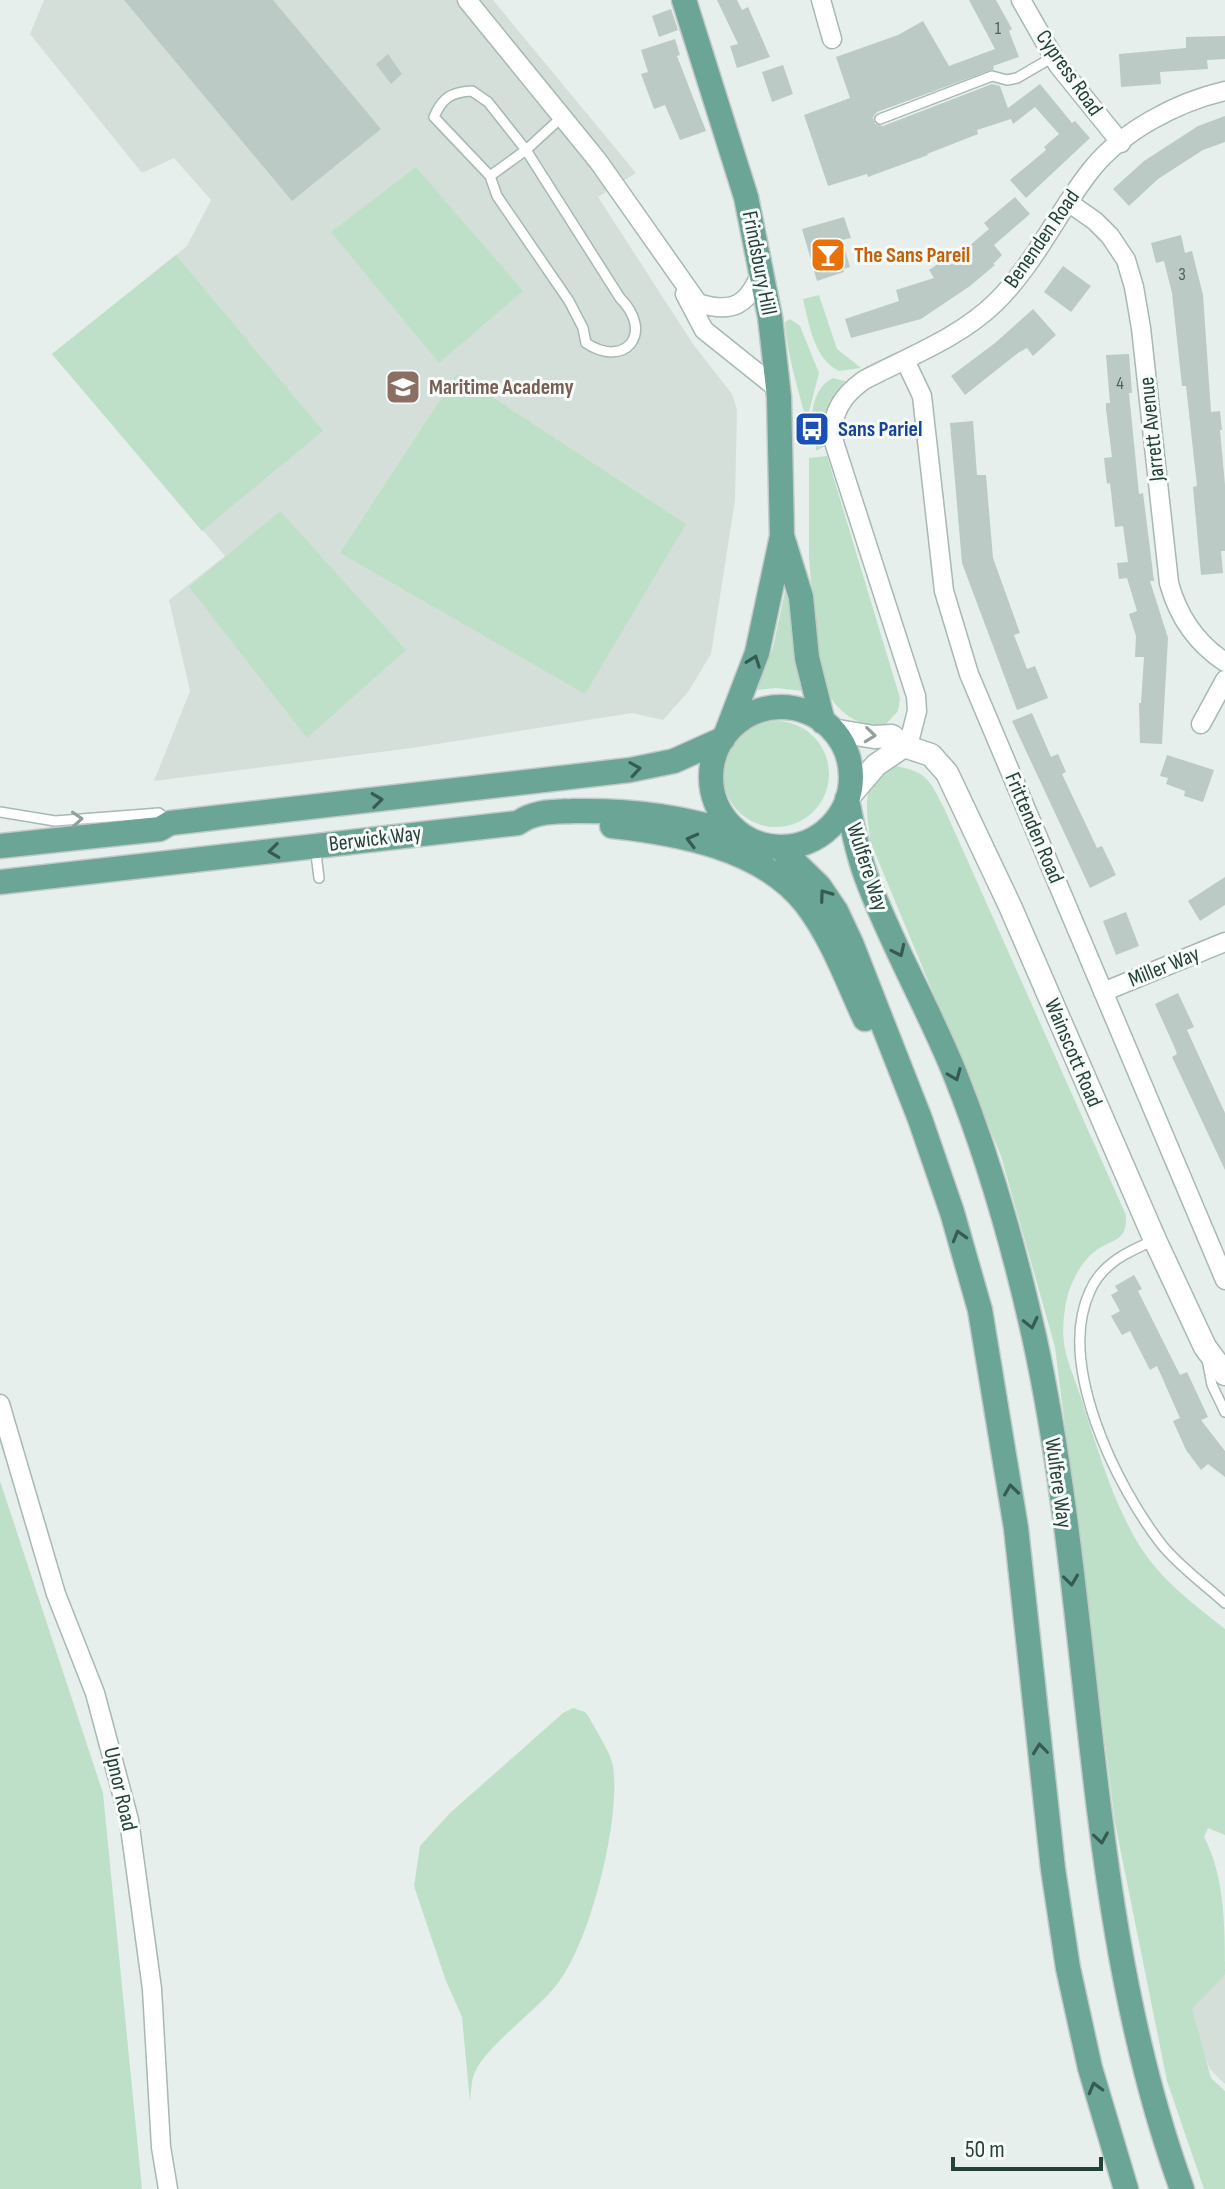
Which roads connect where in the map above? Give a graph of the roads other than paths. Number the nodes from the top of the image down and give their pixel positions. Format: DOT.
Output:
graph roads {
  1 [pos="467,0"];
  2 [pos="684,0"];
  3 [pos="821,0"];
  4 [pos="1021,0"];
  5 [pos="832,39"];
  6 [pos="1053,57"];
  7 [pos="1225,91"];
  8 [pos="563,116"];
  9 [pos="880,119"];
  10 [pos="1121,143"];
  11 [pos="526,150"];
  12 [pos="490,176"];
  13 [pos="1068,202"];
  14 [pos="673,270"];
  15 [pos="762,270"];
  16 [pos="905,360"];
  17 [pos="779,390"];
  18 [pos="782,536"];
  19 [pos="1225,662"];
  20 [pos="1225,680"];
  21 [pos="1201,724"];
  22 [pos="828,726"];
  23 [pos="724,736"];
  24 [pos="906,746"];
  25 [pos="847,799"];
  26 [pos="0,812"];
  27 [pos="170,823"];
  28 [pos="518,823"];
  29 [pos="745,837"];
  30 [pos="0,846"];
  31 [pos="315,846"];
  32 [pos="779,847"];
  33 [pos="319,878"];
  34 [pos="0,882"];
  35 [pos="1225,942"];
  36 [pos="1103,992"];
  37 [pos="920,1119"];
  38 [pos="1155,1240"];
  39 [pos="1225,1280"];
  40 [pos="1205,1347"];
  41 [pos="1225,1374"];
  42 [pos="0,1404"];
  43 [pos="1225,1412"];
  44 [pos="3,1424"];
  45 [pos="1225,1603"];
  46 [pos="168,2189"];
  47 [pos="1126,2189"];
  48 [pos="1182,2189"];
  1 -- 8 [label="street"];
  2 -- 15 [label="main road, Frindsbury Hill"];
  3 -- 5 [label="street"];
  4 -- 6 [label="street, Cypress Road"];
  6 -- 9 [label="lane"];
  6 -- 10 [label="street, Cypress Road"];
  7 -- 10 [label="street, Benenden Road"];
  8 -- 11 [label="lane"];
  8 -- 14 [label="street"];
  10 -- 13 [label="street, Benenden Road"];
  11 -- 12 [label="lane"];
  11 -- 12 [label="lane"];
  11 -- 12 [label="lane"];
  13 -- 16 [label="street, Benenden Road"];
  13 -- 19 [label="street, Jarrett Avenue"];
  14 -- 15 [label="street"];
  14 -- 17 [label="street"];
  15 -- 17 [label="main road, Frindsbury Hill"];
  16 -- 24 [label="street, Benenden Road"];
  16 -- 36 [label="street, Frittenden Road"];
  17 -- 18 [label="main road, Frindsbury Hill"];
  18 -- 22 [label="main road, Frindsbury Hill"];
  23 -- 18 [label="main road, Frindsbury Hill, one-way"];
  20 -- 21 [label="street"];
  22 -- 23 [label="main road"];
  22 -- 24 [label="street, Wainscott Road, one-way"];
  22 -- 25 [label="main road"];
  27 -- 23 [label="main road, Berwick Way, one-way"];
  23 -- 29 [label="main road"];
  24 -- 25 [label="street"];
  24 -- 38 [label="street, Wainscott Road"];
  25 -- 32 [label="main road"];
  25 -- 48 [label="main road, Wulfere Way, one-way"];
  26 -- 27 [label="lane, one-way"];
  27 -- 30 [label="main road, Berwick Way"];
  28 -- 29 [label="main road, Berwick Way"];
  28 -- 31 [label="main road, Berwick Way"];
  37 -- 28 [label="main road, one-way"];
  29 -- 32 [label="main road"];
  31 -- 33 [label="lane"];
  31 -- 34 [label="main road, Berwick Way, one-way"];
  37 -- 32 [label="main road, Wulfere Way, one-way"];
  35 -- 36 [label="street, Miller Way"];
  36 -- 39 [label="street, Frittenden Road"];
  47 -- 37 [label="main road, Wulfere Way, one-way"];
  38 -- 40 [label="street, Wainscott Road"];
  38 -- 45 [label="lane"];
  40 -- 41 [label="street, Wainscott Road"];
  40 -- 43 [label="lane"];
  42 -- 44 [label="street, Upnor Road"];
  44 -- 46 [label="street, Upnor Road"];
}
